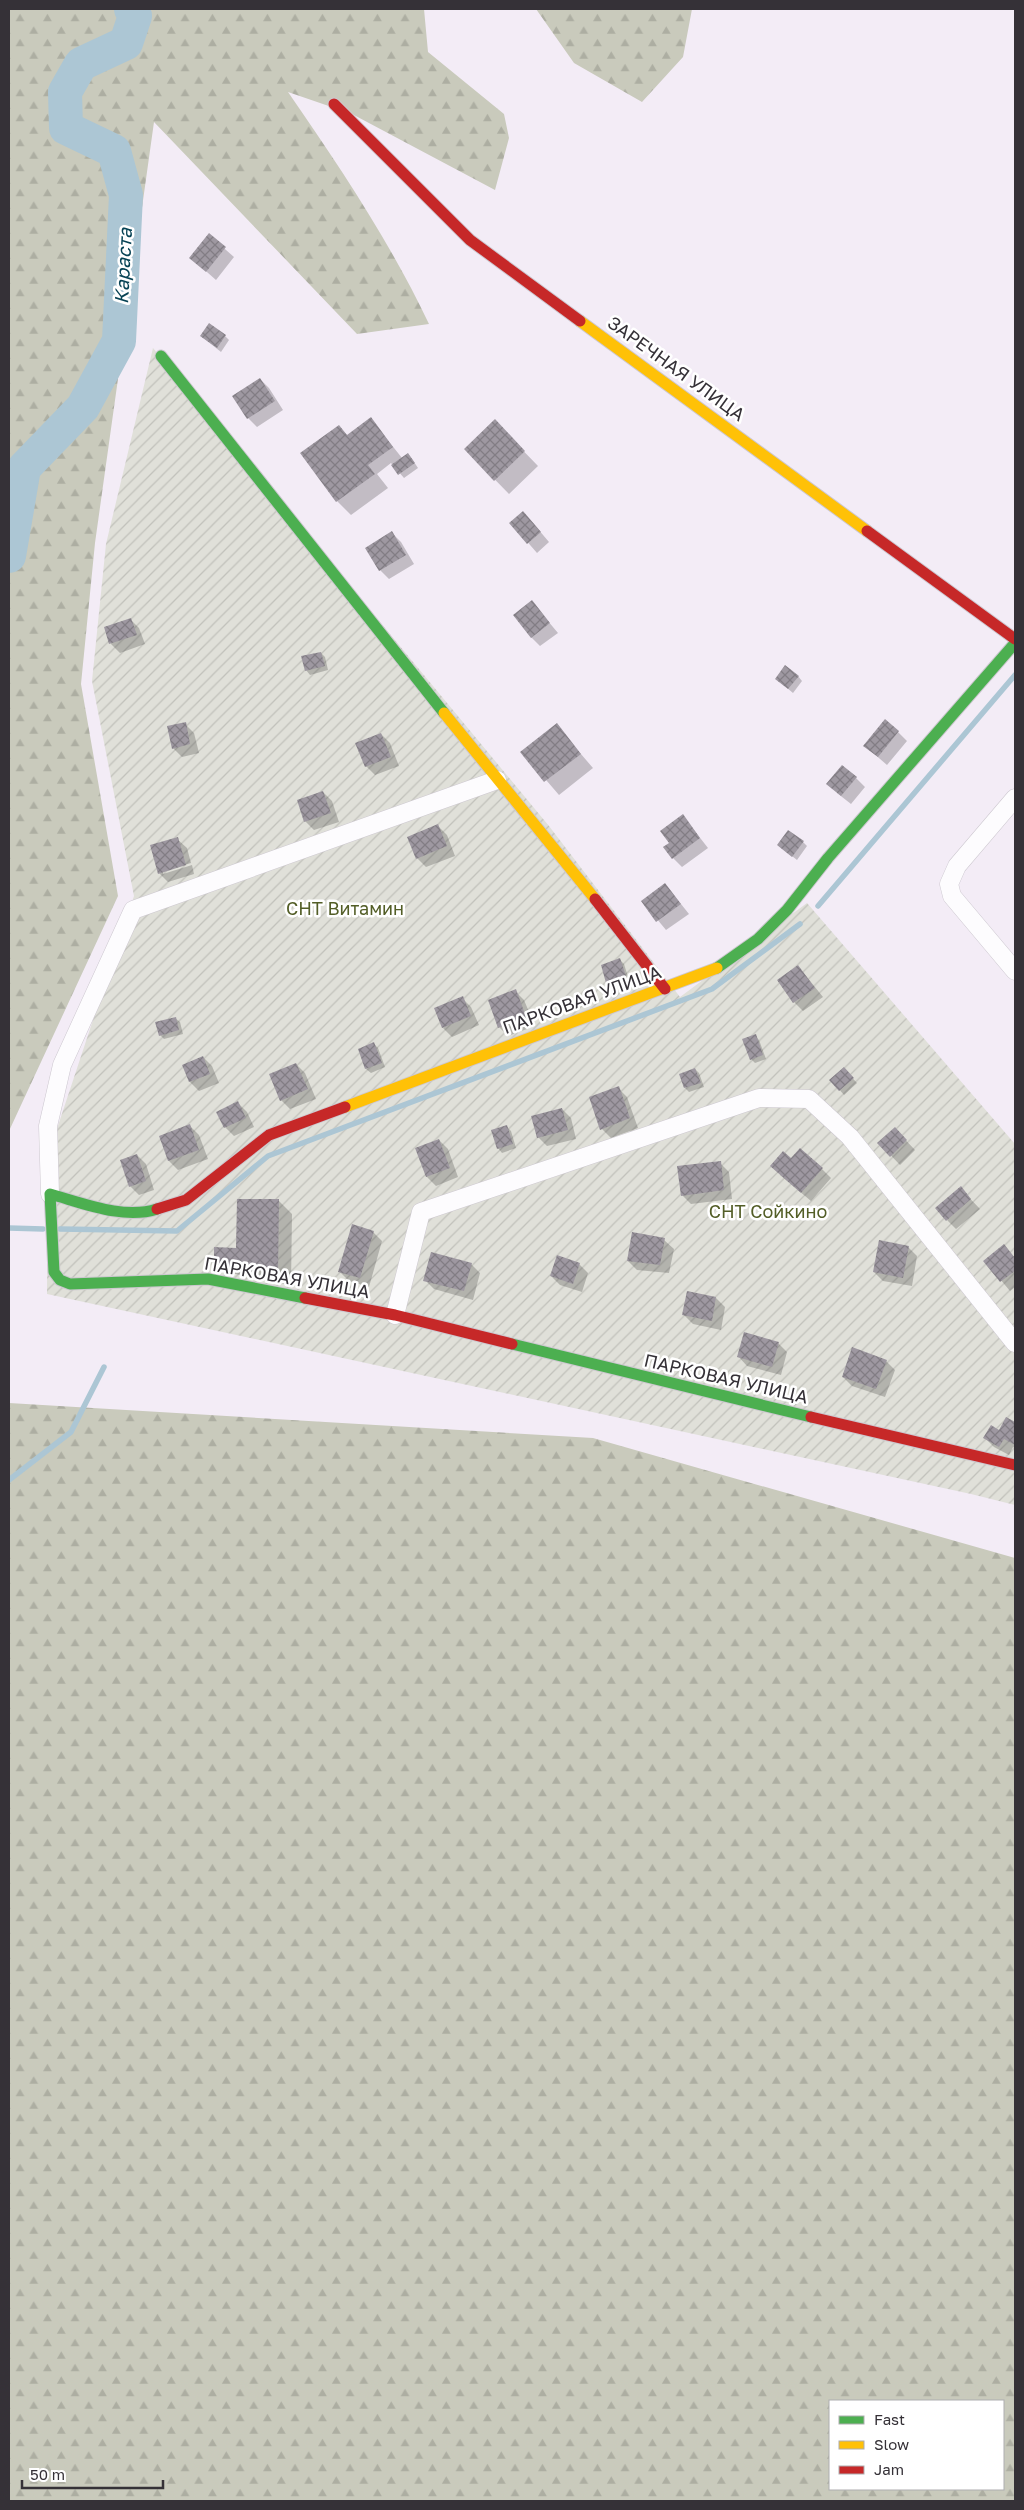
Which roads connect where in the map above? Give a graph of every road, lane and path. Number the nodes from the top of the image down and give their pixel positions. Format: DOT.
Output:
graph roads {
  1 [pos="334,104"];
  2 [pos="161,356"];
  3 [pos="1015,639"];
  4 [pos="1015,644"];
  5 [pos="497,780"];
  6 [pos="1015,798"];
  7 [pos="1015,971"];
  8 [pos="665,989"];
  9 [pos="50,1194"];
  10 [pos="396,1316"];
  11 [pos="1015,1343"];
  12 [pos="1015,1465"];
  1 -- 3 [label="street, ЗАРЕЧНАЯ УЛИЦА"];
  2 -- 5 [label="street"];
  4 -- 8 [label="street, ПАРКОВАЯ УЛИЦА"];
  5 -- 8 [label="street"];
  5 -- 9 [label="street"];
  6 -- 7 [label="street"];
  8 -- 9 [label="street, ПАРКОВАЯ УЛИЦА"];
  9 -- 10 [label="street, ПАРКОВАЯ УЛИЦА"];
  10 -- 11 [label="street"];
  10 -- 12 [label="street, ПАРКОВАЯ УЛИЦА"];
}
